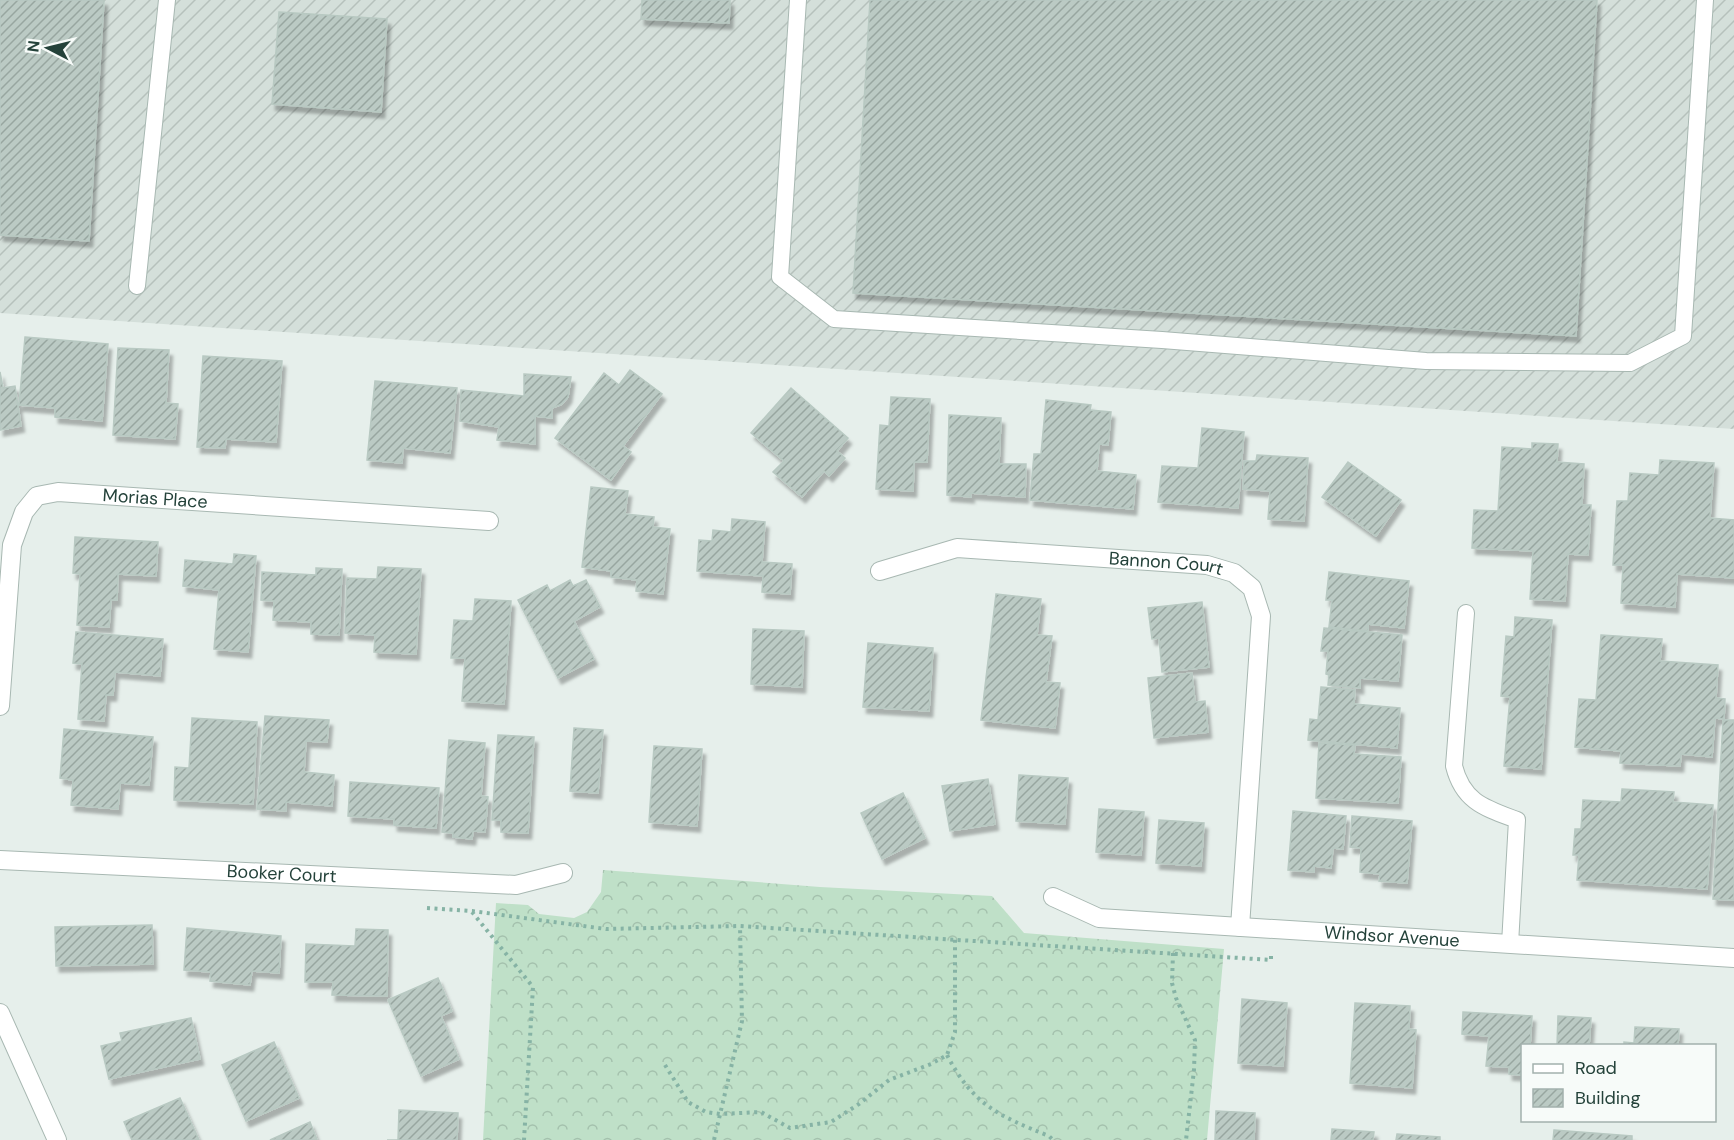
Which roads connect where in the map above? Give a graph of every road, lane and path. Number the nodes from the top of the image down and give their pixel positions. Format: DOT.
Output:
graph roads {
  1 [pos="167,0"];
  2 [pos="798,0"];
  3 [pos="1705,0"];
  4 [pos="136,286"];
  5 [pos="489,521"];
  6 [pos="880,571"];
  7 [pos="1466,613"];
  8 [pos="0,706"];
  9 [pos="0,860"];
  10 [pos="563,873"];
  11 [pos="1053,897"];
  12 [pos="740,926"];
  13 [pos="1240,927"];
  14 [pos="1272,930"];
  15 [pos="955,939"];
  16 [pos="1510,944"];
  17 [pos="1173,952"];
  18 [pos="1734,958"];
  19 [pos="0,1013"];
  20 [pos="947,1055"];
  21 [pos="665,1065"];
  22 [pos="720,1114"];
  23 [pos="57,1140"];
  24 [pos="524,1140"];
  25 [pos="714,1140"];
  26 [pos="1053,1140"];
  27 [pos="1186,1140"];
  1 -- 4 [label="lane"];
  2 -- 3 [label="lane"];
  5 -- 8 [label="street, Morias Place"];
  6 -- 13 [label="street, Bannon Court"];
  7 -- 16 [label="lane"];
  9 -- 10 [label="street, Booker Court"];
  11 -- 13 [label="street, Windsor Avenue"];
  12 -- 15 [label="path"];
  12 -- 22 [label="path"];
  12 -- 24 [label="path"];
  13 -- 14 [label="street, Windsor Avenue"];
  14 -- 16 [label="street, Windsor Avenue"];
  14 -- 17 [label="path"];
  15 -- 17 [label="path"];
  15 -- 20 [label="path"];
  16 -- 18 [label="street, Windsor Avenue"];
  17 -- 27 [label="path"];
  19 -- 23 [label="street"];
  20 -- 22 [label="path"];
  20 -- 26 [label="path"];
  21 -- 22 [label="path"];
  22 -- 25 [label="path"];
}
